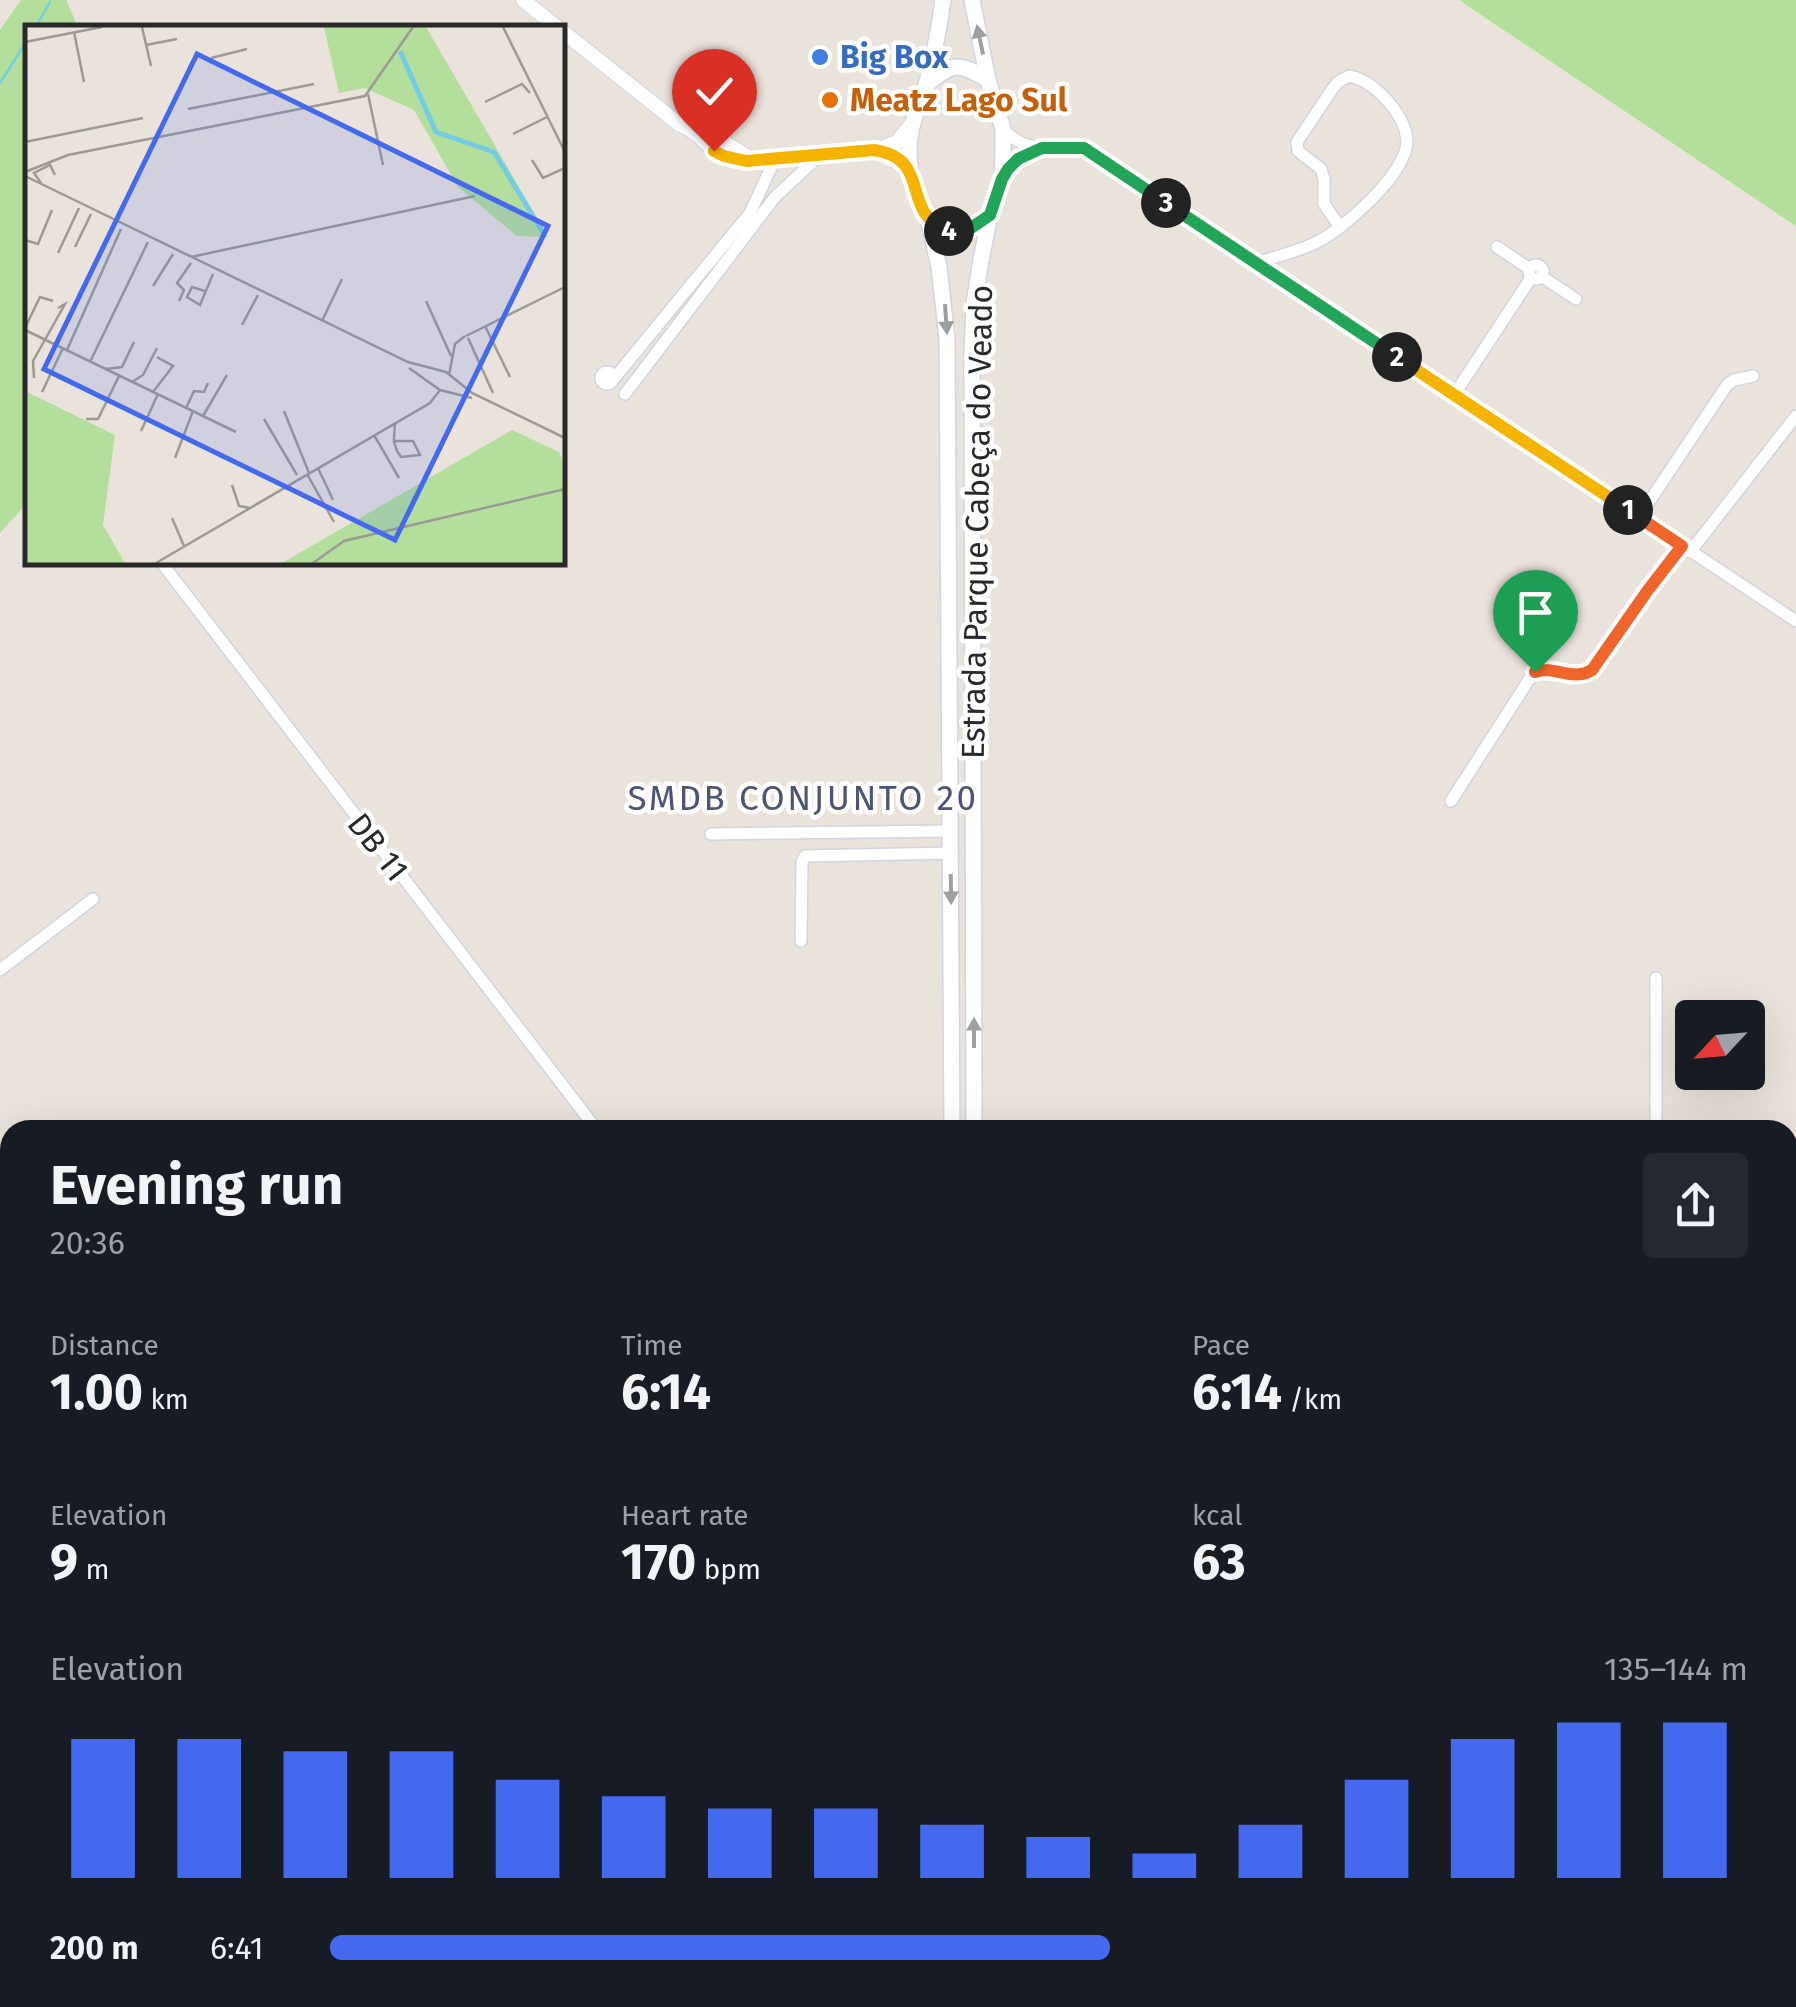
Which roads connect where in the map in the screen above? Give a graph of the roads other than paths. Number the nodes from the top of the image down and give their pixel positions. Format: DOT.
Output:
graph roads {
  1 [pos="523,0"];
  2 [pos="942,0"];
  3 [pos="972,0"];
  4 [pos="555,25"];
  5 [pos="565,33"];
  6 [pos="988,80"];
  7 [pos="927,84"];
  8 [pos="914,121"];
  9 [pos="695,128"];
  10 [pos="1003,129"];
  11 [pos="1042,148"];
  12 [pos="874,150"];
  13 [pos="819,156"];
  14 [pos="775,159"];
  15 [pos="758,161"];
  16 [pos="911,174"];
  17 [pos="1002,179"];
  18 [pos="990,215"];
  19 [pos="930,222"];
  20 [pos="1340,226"];
  21 [pos="1497,247"];
  22 [pos="1256,263"];
  23 [pos="1534,274"];
  24 [pos="1576,299"];
  25 [pos="1752,376"];
  26 [pos="609,377"];
  27 [pos="625,394"];
  28 [pos="1454,395"];
  29 [pos="1796,416"];
  30 [pos="1639,517"];
  31 [pos="1686,549"];
  32 [pos="163,565"];
  33 [pos="1796,622"];
  34 [pos="1451,801"];
  35 [pos="950,831"];
  36 [pos="710,834"];
  37 [pos="950,853"];
  38 [pos="94,899"];
  39 [pos="801,941"];
  40 [pos="0,970"];
  41 [pos="1656,978"];
  42 [pos="589,1120"];
  43 [pos="952,1120"];
  44 [pos="974,1120"];
  45 [pos="1656,1120"];
  1 -- 4 [label="street"];
  2 -- 7 [label="main road"];
  6 -- 3 [label="main road, one-way"];
  5 -- 9 [label="street"];
  6 -- 7 [label="main road"];
  6 -- 10 [label="main road"];
  7 -- 8 [label="main road"];
  8 -- 12 [label="street"];
  8 -- 16 [label="main road"];
  9 -- 15 [label="street"];
  9 -- 15 [label="street"];
  10 -- 11 [label="street"];
  10 -- 17 [label="main road"];
  11 -- 17 [label="street"];
  11 -- 22 [label="street"];
  12 -- 13 [label="street"];
  12 -- 16 [label="street"];
  13 -- 14 [label="street"];
  13 -- 27 [label="street"];
  14 -- 15 [label="street"];
  14 -- 26 [label="street"];
  16 -- 19 [label="main road"];
  17 -- 18 [label="main road"];
  18 -- 19 [label="main road"];
  44 -- 18 [label="main road, Estrada Parque Cabeça do Veado, one-way"];
  19 -- 35 [label="main road, Estrada Parque Cabeça do Veado, one-way"];
  20 -- 20 [label="street"];
  20 -- 22 [label="street"];
  21 -- 23 [label="street"];
  22 -- 28 [label="street"];
  23 -- 24 [label="street"];
  23 -- 28 [label="street"];
  25 -- 30 [label="street"];
  28 -- 30 [label="street"];
  29 -- 31 [label="street"];
  30 -- 31 [label="street"];
  31 -- 33 [label="street"];
  31 -- 34 [label="street"];
  32 -- 42 [label="street, DB 11"];
  35 -- 36 [label="street"];
  35 -- 37 [label="main road, Estrada Parque Cabeça do Veado"];
  37 -- 39 [label="street"];
  37 -- 43 [label="main road, Estrada Parque Cabeça do Veado, one-way"];
  38 -- 40 [label="street"];
  41 -- 45 [label="street"];
}
